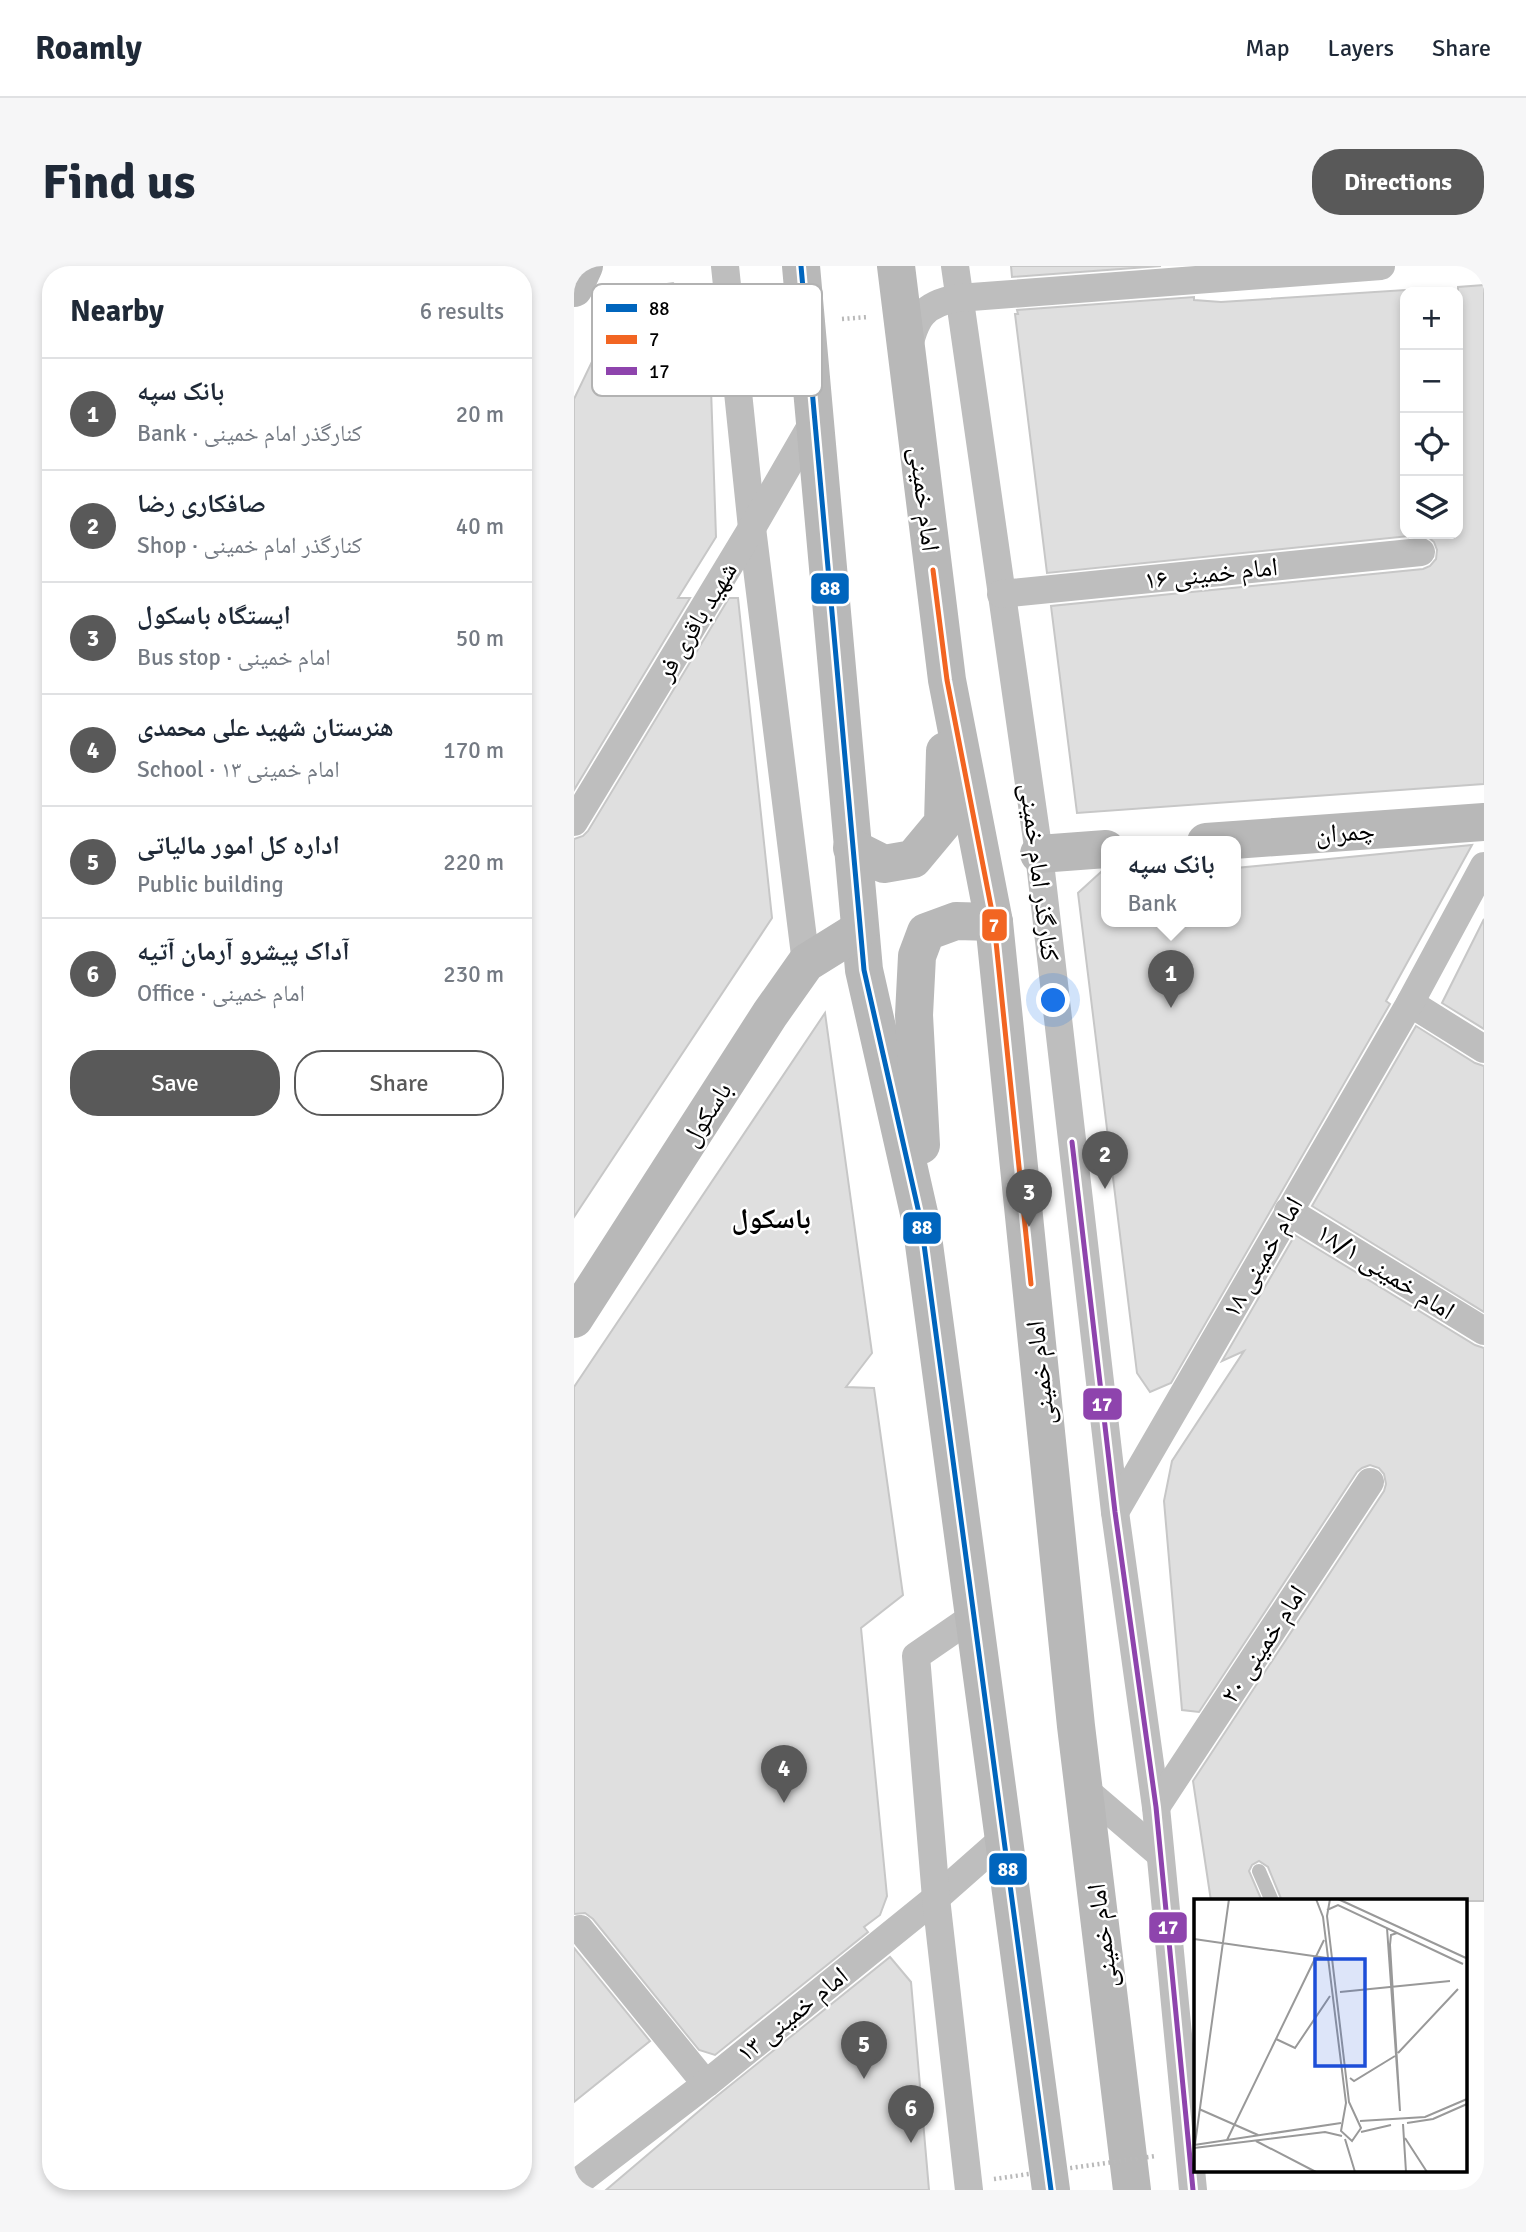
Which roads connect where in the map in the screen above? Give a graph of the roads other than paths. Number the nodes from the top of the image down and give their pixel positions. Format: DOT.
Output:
graph roads {
  1 [pos="584,266"];
  2 [pos="725,266"];
  3 [pos="801,266"];
  4 [pos="896,266"];
  5 [pos="954,266"];
  6 [pos="1380,266"];
  7 [pos="727,284"];
  8 [pos="803,284"];
  9 [pos="574,288"];
  10 [pos="958,298"];
  11 [pos="907,356"];
  12 [pos="738,396"];
  13 [pos="813,396"];
  14 [pos="815,419"];
  15 [pos="752,528"];
  16 [pos="1421,552"];
  17 [pos="1001,594"];
  18 [pos="947,680"];
  19 [pos="574,822"];
  20 [pos="1484,822"];
  21 [pos="1241,839"];
  22 [pos="852,848"];
  23 [pos="1101,849"];
  24 [pos="1039,854"];
  25 [pos="1484,866"];
  26 [pos="994,922"];
  27 [pos="859,930"];
  28 [pos="806,963"];
  29 [pos="1410,1003"];
  30 [pos="1484,1049"];
  31 [pos="1289,1211"];
  32 [pos="921,1222"];
  33 [pos="574,1319"];
  34 [pos="1484,1331"];
  35 [pos="1370,1482"];
  36 [pos="1115,1512"];
  37 [pos="974,1616"];
  38 [pos="1084,1789"];
  39 [pos="1156,1807"];
  40 [pos="1004,1838"];
  41 [pos="1160,1854"];
  42 [pos="1259,1871"];
  43 [pos="936,1898"];
  44 [pos="1271,1899"];
  45 [pos="580,1929"];
  46 [pos="1188,2056"];
  47 [pos="706,2084"];
  48 [pos="588,2183"];
  49 [pos="981,2184"];
  50 [pos="1051,2190"];
  51 [pos="1132,2190"];
  52 [pos="1193,2190"];
  1 -- 9 [label="main road"];
  2 -- 7 [label="street"];
  3 -- 8 [label="main road"];
  4 -- 11 [label="main road, امام خمینی"];
  5 -- 10 [label="street, کنارگذر امام خمینی"];
  6 -- 10 [label="street"];
  10 -- 11 [label="street"];
  10 -- 17 [label="street, کنارگذر امام خمینی"];
  11 -- 18 [label="main road, امام خمینی"];
  12 -- 15 [label="street"];
  13 -- 14 [label="main road"];
  14 -- 15 [label="street, شهید باقری فر"];
  14 -- 22 [label="main road"];
  15 -- 19 [label="street, شهید باقری فر"];
  15 -- 28 [label="street"];
  16 -- 17 [label="street, امام خمینی ۱۶"];
  17 -- 24 [label="street, کنارگذر امام خمینی"];
  18 -- 22 [label="main road"];
  18 -- 26 [label="main road, امام خمینی"];
  20 -- 21 [label="main road, چمران"];
  22 -- 27 [label="main road"];
  23 -- 24 [label="main road"];
  24 -- 36 [label="street, کنارگذر امام خمینی"];
  25 -- 29 [label="street, امام خمینی ۱۸"];
  26 -- 32 [label="main road"];
  26 -- 38 [label="main road, امام خمینی"];
  27 -- 28 [label="main road, باسکول"];
  27 -- 32 [label="main road"];
  28 -- 33 [label="main road, باسکول"];
  29 -- 30 [label="street"];
  29 -- 31 [label="street, امام خمینی ۱۸"];
  31 -- 34 [label="street, امام خمینی ۱۸/۱"];
  31 -- 36 [label="street, امام خمینی ۱۸"];
  32 -- 37 [label="main road"];
  35 -- 39 [label="street, امام خمینی ۲۰"];
  36 -- 39 [label="street, کنارگذر امام خمینی"];
  37 -- 40 [label="main road"];
  37 -- 43 [label="street"];
  38 -- 41 [label="street"];
  38 -- 51 [label="main road, امام خمینی"];
  39 -- 41 [label="street, کنارگذر امام خمینی"];
  40 -- 43 [label="street, امام خمینی ۱۳"];
  40 -- 50 [label="main road"];
  41 -- 46 [label="street, کنارگذر امام خمینی"];
  42 -- 44 [label="lane"];
  43 -- 47 [label="street, امام خمینی ۱۳"];
  43 -- 49 [label="street"];
  45 -- 47 [label="street"];
  46 -- 52 [label="street, کنارگذر امام خمینی"];
  47 -- 48 [label="street, امام خمینی ۱۳"];
}
